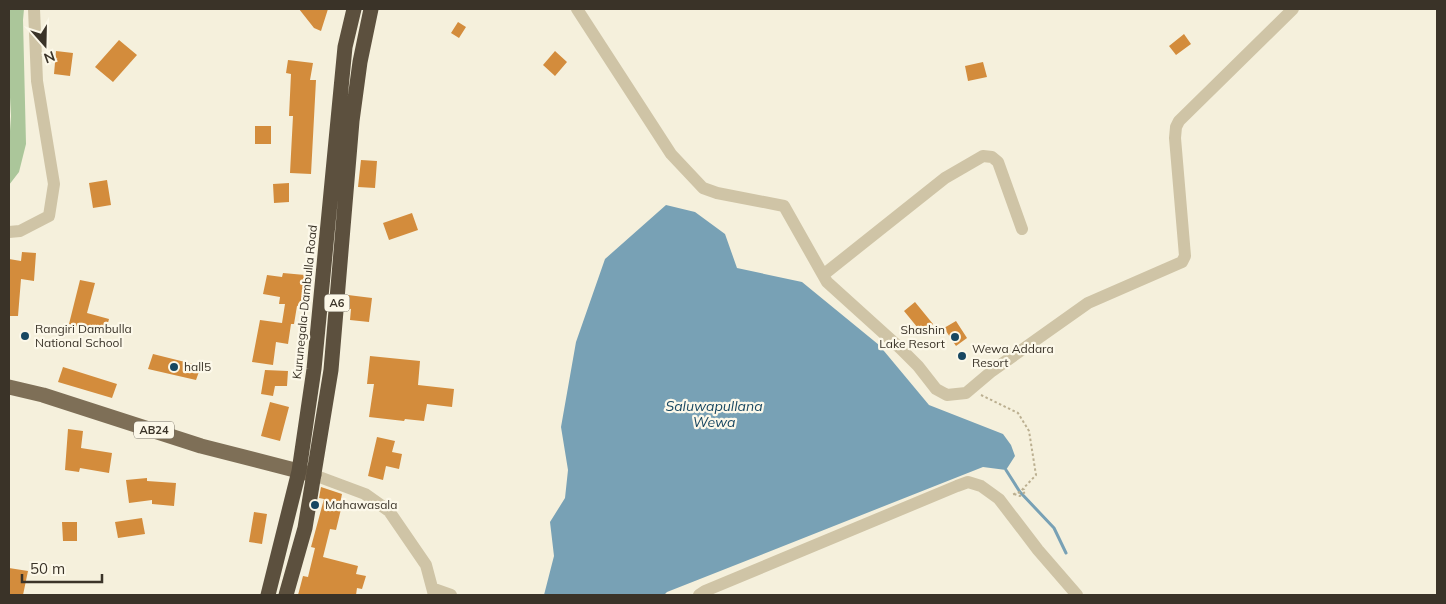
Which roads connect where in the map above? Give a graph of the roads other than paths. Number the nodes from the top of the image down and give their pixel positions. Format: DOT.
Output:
graph roads {
  1 [pos="34,9"];
  2 [pos="354,9"];
  3 [pos="371,9"];
  4 [pos="577,9"];
  5 [pos="1293,9"];
  6 [pos="1022,228"];
  7 [pos="9,232"];
  8 [pos="823,275"];
  9 [pos="9,387"];
  10 [pos="306,473"];
  11 [pos="434,592"];
  12 [pos="268,595"];
  13 [pos="286,595"];
  14 [pos="451,595"];
  15 [pos="699,595"];
  16 [pos="1077,595"];
  1 -- 7 [label="street"];
  2 -- 10 [label="highway, Kurunegala-Dambulla Road / A6"];
  3 -- 10 [label="highway, Kurunegala-Dambulla Road / A6"];
  4 -- 8 [label="street"];
  5 -- 8 [label="street"];
  6 -- 8 [label="street"];
  9 -- 10 [label="main road, AB24"];
  10 -- 11 [label="street"];
  10 -- 12 [label="highway, Kurunegala-Dambulla Road / A6"];
  10 -- 13 [label="highway, Kurunegala-Dambulla Road / A6"];
  11 -- 14 [label="street"];
  15 -- 16 [label="street"];
}
